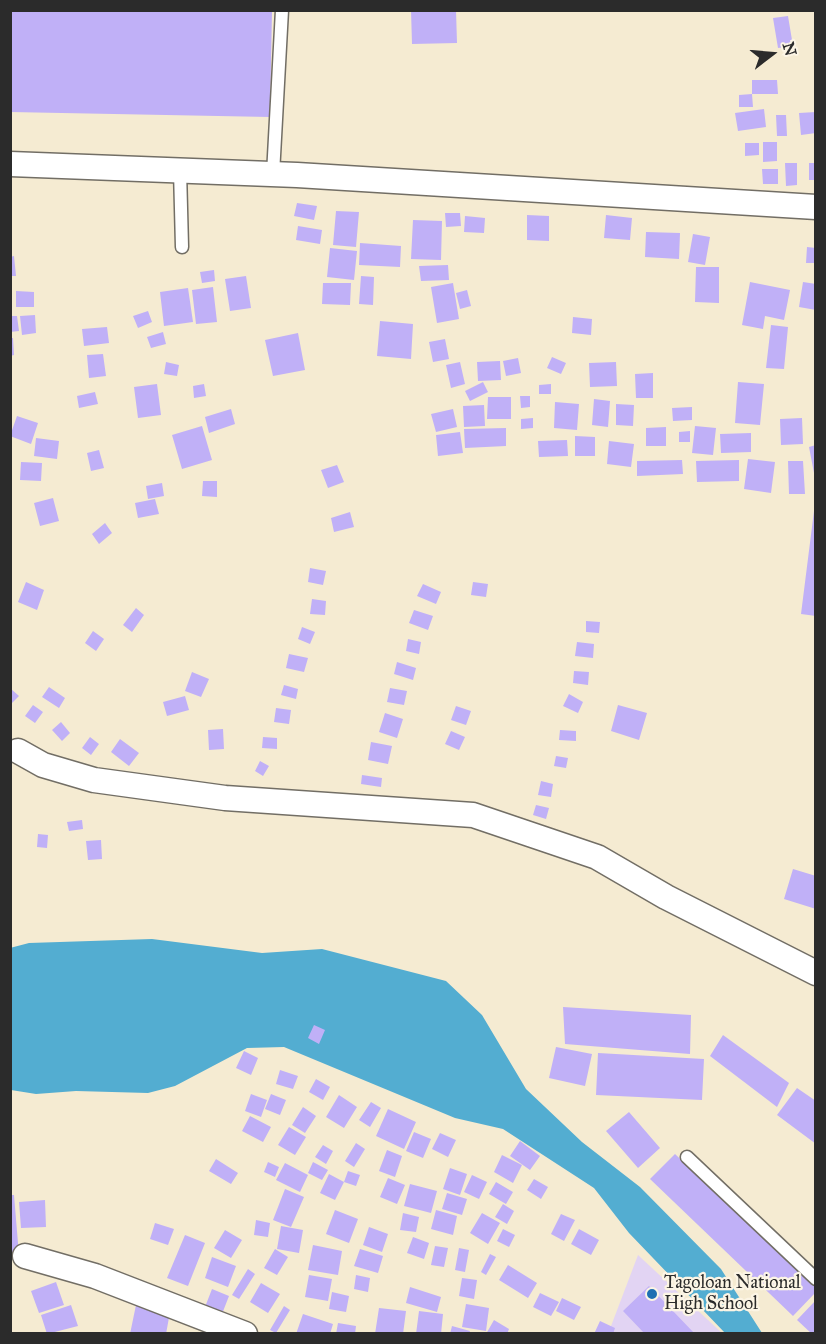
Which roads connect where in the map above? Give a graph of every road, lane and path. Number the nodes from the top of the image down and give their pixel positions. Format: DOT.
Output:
graph roads {
  1 [pos="282,10"];
  2 [pos="10,164"];
  3 [pos="180,170"];
  4 [pos="273,174"];
  5 [pos="816,207"];
  6 [pos="182,247"];
  7 [pos="18,752"];
  8 [pos="816,973"];
  9 [pos="687,1157"];
  10 [pos="25,1256"];
  11 [pos="816,1279"];
  12 [pos="245,1334"];
  1 -- 4 [label="lane"];
  2 -- 3 [label="street"];
  3 -- 4 [label="street"];
  3 -- 6 [label="lane"];
  4 -- 5 [label="street"];
  7 -- 8 [label="street"];
  9 -- 11 [label="lane"];
  10 -- 12 [label="street"];
}
